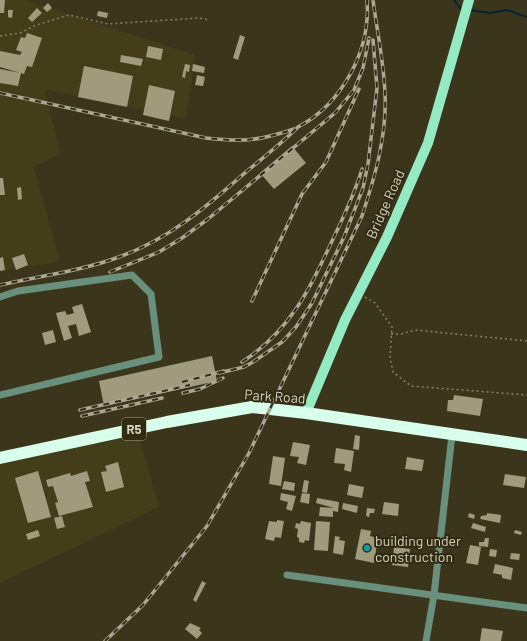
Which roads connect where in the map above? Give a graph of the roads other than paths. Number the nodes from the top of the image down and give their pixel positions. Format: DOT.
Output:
graph roads {
  1 [pos="469,0"];
  2 [pos="0,297"];
  3 [pos="0,395"];
  4 [pos="306,412"];
  5 [pos="452,435"];
  6 [pos="527,445"];
  7 [pos="0,458"];
  8 [pos="287,575"];
  9 [pos="434,595"];
  10 [pos="527,608"];
  11 [pos="426,641"];
  1 -- 4 [label="main road, Bridge Road"];
  2 -- 3 [label="street"];
  4 -- 5 [label="highway, Park Road / R5"];
  4 -- 7 [label="highway, Park Road / R5"];
  5 -- 6 [label="highway, Park Road / R5"];
  5 -- 9 [label="street"];
  8 -- 9 [label="street"];
  9 -- 10 [label="street"];
  9 -- 11 [label="street"];
}
